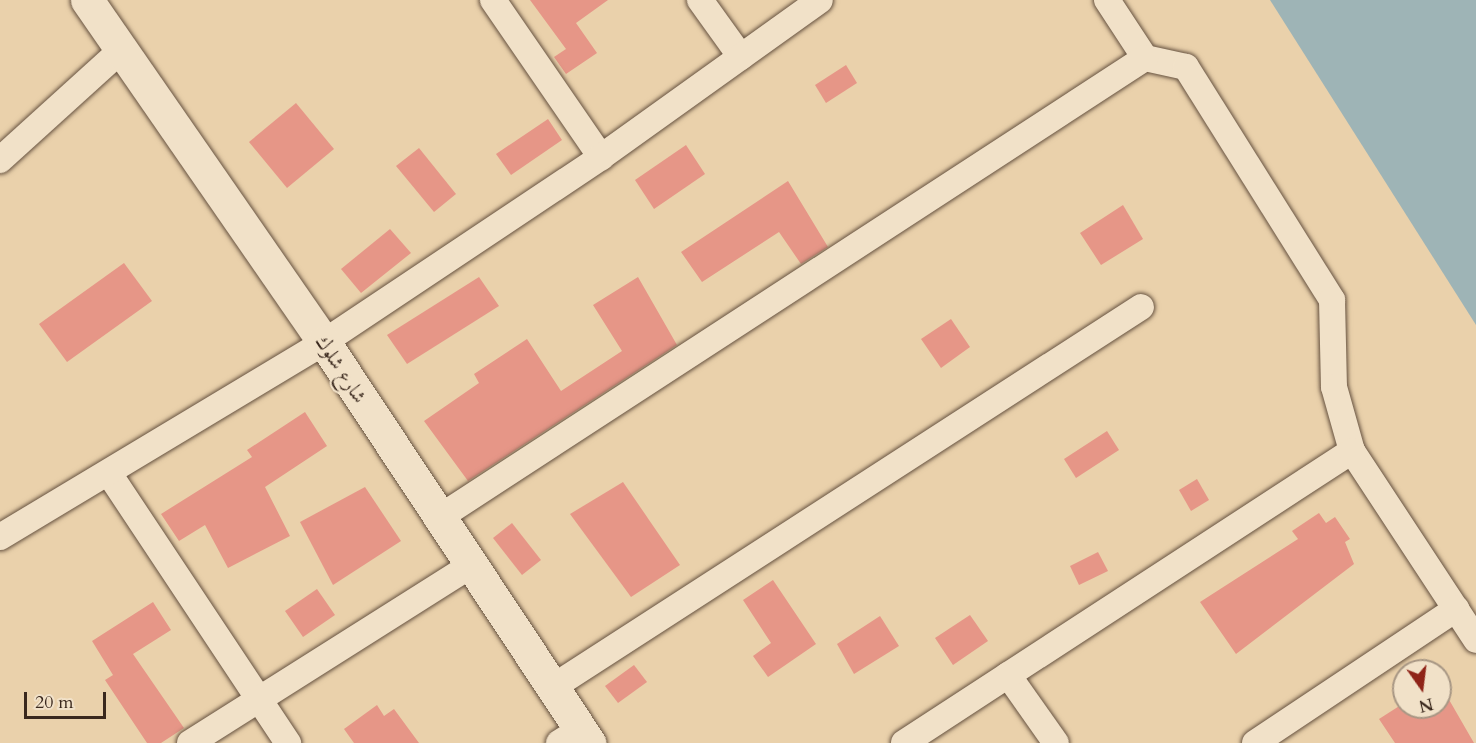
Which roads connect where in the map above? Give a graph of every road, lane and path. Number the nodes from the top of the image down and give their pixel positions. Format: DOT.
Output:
graph roads {
  1 [pos="493,0"];
  2 [pos="700,0"];
  3 [pos="820,0"];
  4 [pos="1107,0"];
  5 [pos="93,2"];
  6 [pos="120,51"];
  7 [pos="741,57"];
  8 [pos="1144,58"];
  9 [pos="601,157"];
  10 [pos="0,160"];
  11 [pos="1141,307"];
  12 [pos="324,342"];
  13 [pos="1352,451"];
  14 [pos="110,475"];
  15 [pos="437,519"];
  16 [pos="0,537"];
  17 [pos="470,566"];
  18 [pos="1456,609"];
  19 [pos="1476,640"];
  20 [pos="1008,675"];
  21 [pos="553,687"];
  22 [pos="258,700"];
  23 [pos="576,739"];
  24 [pos="190,743"];
  25 [pos="288,743"];
  26 [pos="904,743"];
  27 [pos="1056,743"];
  28 [pos="1255,743"];
  1 -- 9 [label="street"];
  2 -- 7 [label="street"];
  3 -- 7 [label="street"];
  4 -- 8 [label="street"];
  5 -- 6 [label="street, شارع شلوك"];
  6 -- 10 [label="street"];
  6 -- 12 [label="street, شارع شلوك"];
  7 -- 9 [label="street"];
  8 -- 13 [label="street"];
  8 -- 15 [label="street"];
  9 -- 12 [label="street"];
  11 -- 21 [label="street"];
  12 -- 14 [label="street"];
  12 -- 15 [label="street, شارع شلوك"];
  13 -- 18 [label="street"];
  13 -- 20 [label="street"];
  14 -- 16 [label="street"];
  14 -- 22 [label="street"];
  15 -- 17 [label="street, شارع شلوك"];
  17 -- 21 [label="street, شارع شلوك"];
  17 -- 22 [label="street"];
  18 -- 19 [label="street"];
  18 -- 28 [label="street"];
  20 -- 26 [label="street"];
  20 -- 27 [label="street"];
  21 -- 23 [label="street, شارع شلوك"];
  22 -- 24 [label="street"];
  22 -- 25 [label="street"];
}
